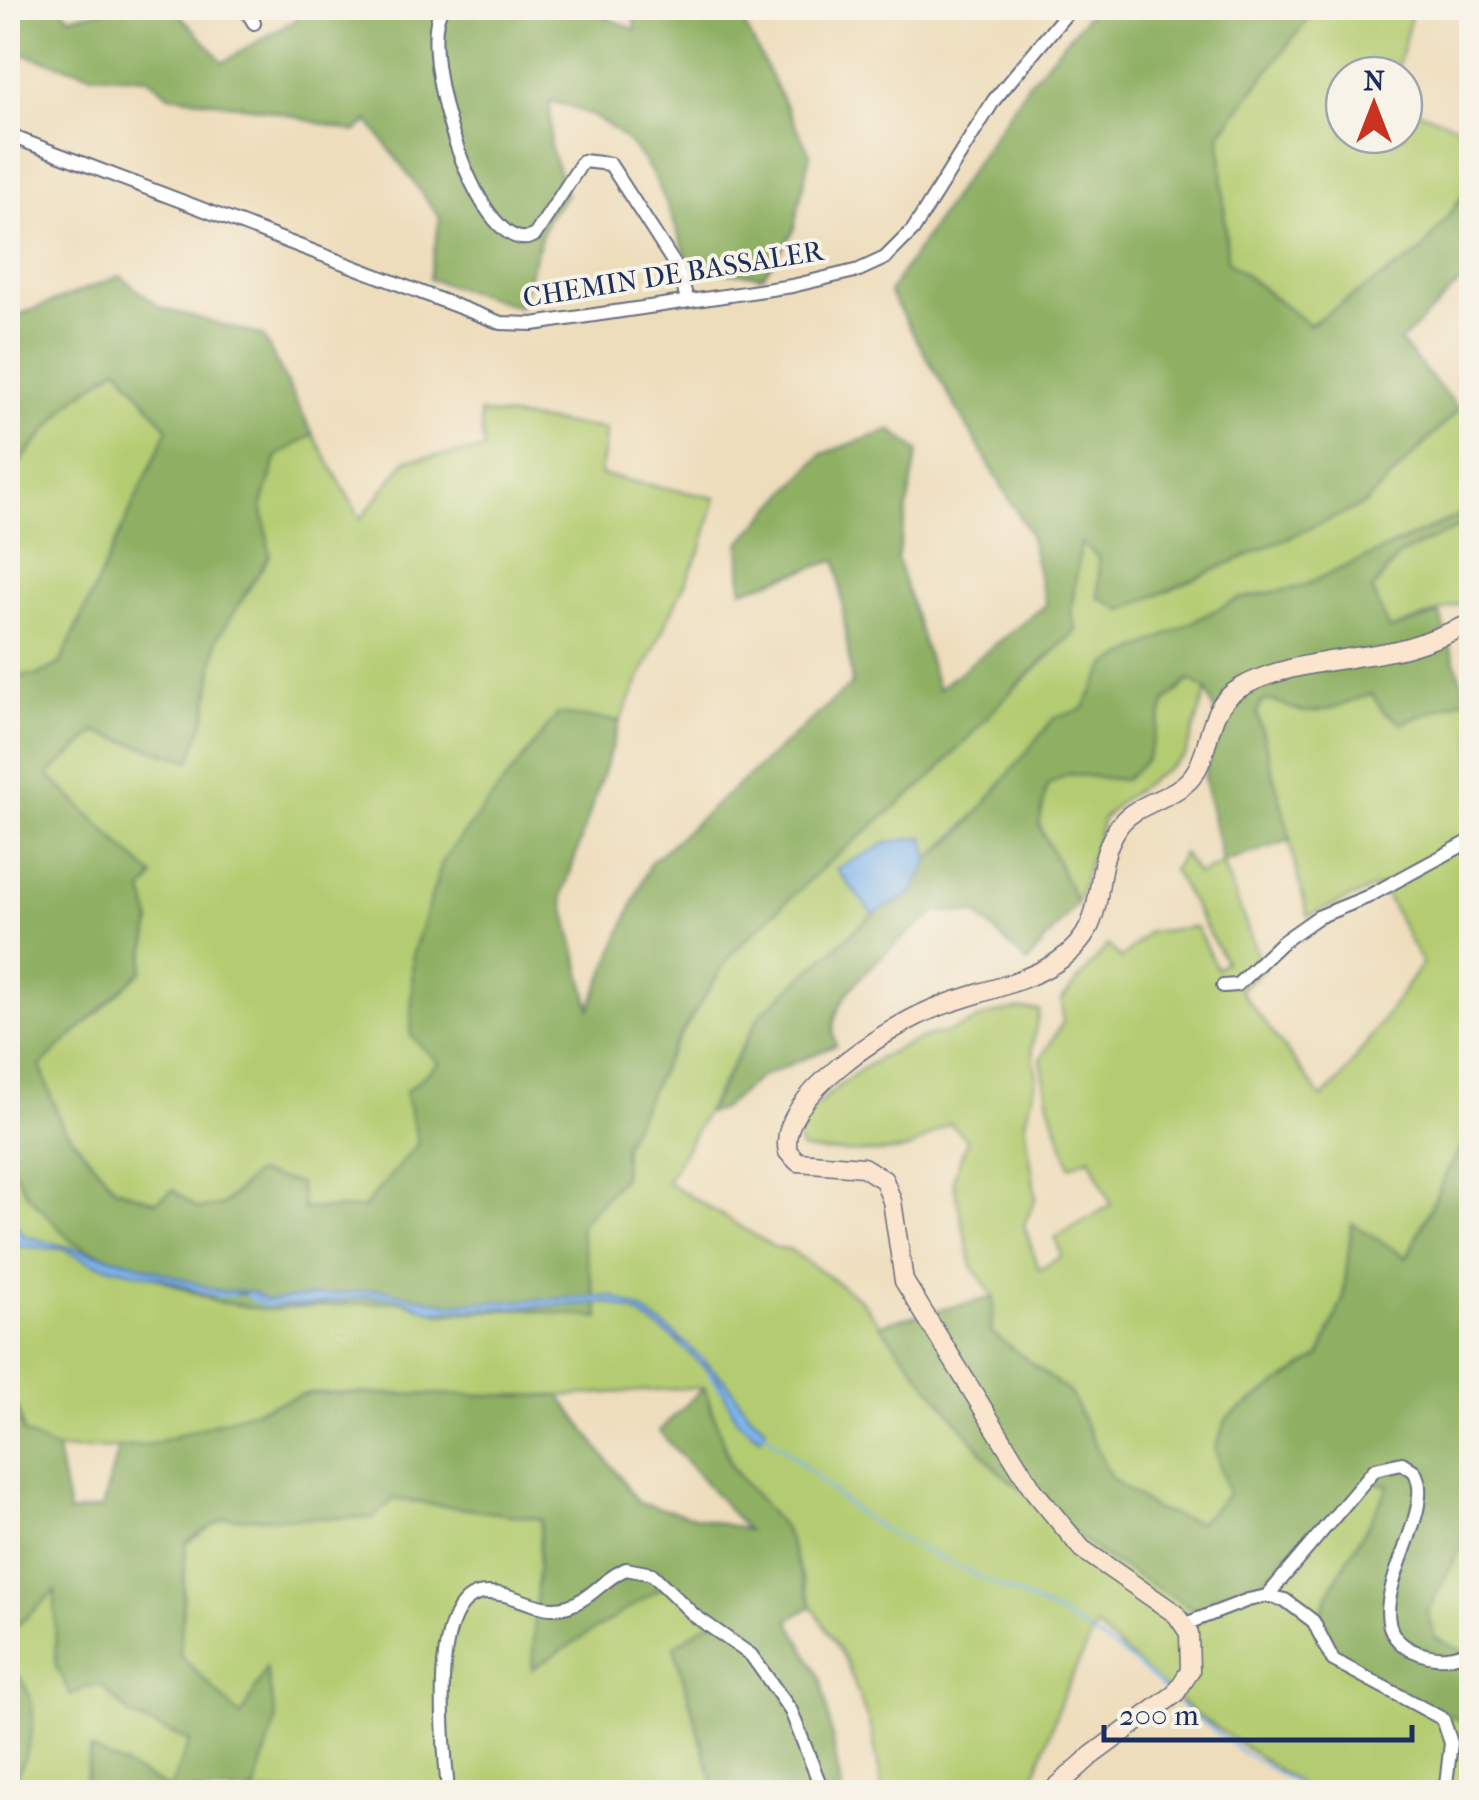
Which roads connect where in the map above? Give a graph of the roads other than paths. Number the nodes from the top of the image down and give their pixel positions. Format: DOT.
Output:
graph roads {
  1 [pos="246,8"];
  2 [pos="442,8"];
  3 [pos="1070,8"];
  4 [pos="254,23"];
  5 [pos="8,135"];
  6 [pos="688,302"];
  7 [pos="1472,623"];
  8 [pos="1472,840"];
  9 [pos="1223,986"];
  10 [pos="1267,1596"];
  11 [pos="1185,1624"];
  12 [pos="1472,1649"];
  13 [pos="448,1792"];
  14 [pos="823,1792"];
  15 [pos="1051,1792"];
  16 [pos="1445,1792"];
  1 -- 4 [label="street"];
  2 -- 6 [label="street"];
  3 -- 6 [label="street, CHEMIN DE BASSALER"];
  5 -- 6 [label="street, CHEMIN DE BASSALER"];
  7 -- 11 [label="main road"];
  8 -- 9 [label="street"];
  10 -- 11 [label="street"];
  10 -- 12 [label="street"];
  10 -- 16 [label="street"];
  11 -- 15 [label="main road"];
  13 -- 14 [label="street"];
}
